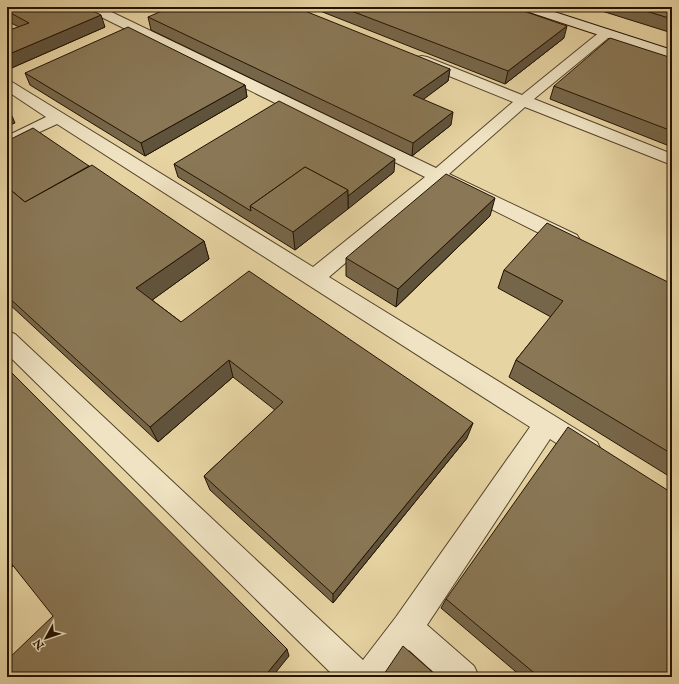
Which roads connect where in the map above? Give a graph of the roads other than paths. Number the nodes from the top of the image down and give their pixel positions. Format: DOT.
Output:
graph roads {
  1 [pos="91,7"];
  2 [pos="527,7"];
  3 [pos="606,34"];
  4 [pos="412,56"];
  5 [pos="672,56"];
  6 [pos="13,84"];
  7 [pos="523,100"];
  8 [pos="58,117"];
  9 [pos="7,142"];
  10 [pos="672,160"];
  11 [pos="438,176"];
  12 [pos="585,247"];
  13 [pos="314,278"];
  14 [pos="7,340"];
  15 [pos="546,424"];
  16 [pos="606,462"];
  17 [pos="407,628"];
  18 [pos="358,677"];
  19 [pos="370,677"];
  20 [pos="463,677"];
  1 -- 11 [label="street"];
  2 -- 3 [label="street"];
  3 -- 5 [label="street"];
  3 -- 7 [label="street"];
  4 -- 7 [label="street"];
  6 -- 8 [label="street"];
  7 -- 10 [label="street"];
  7 -- 11 [label="street"];
  8 -- 9 [label="street"];
  8 -- 13 [label="street"];
  11 -- 12 [label="street"];
  11 -- 13 [label="street"];
  13 -- 15 [label="street"];
  14 -- 18 [label="street"];
  15 -- 16 [label="street"];
  15 -- 17 [label="street"];
  17 -- 19 [label="street"];
  17 -- 20 [label="street"];
}
